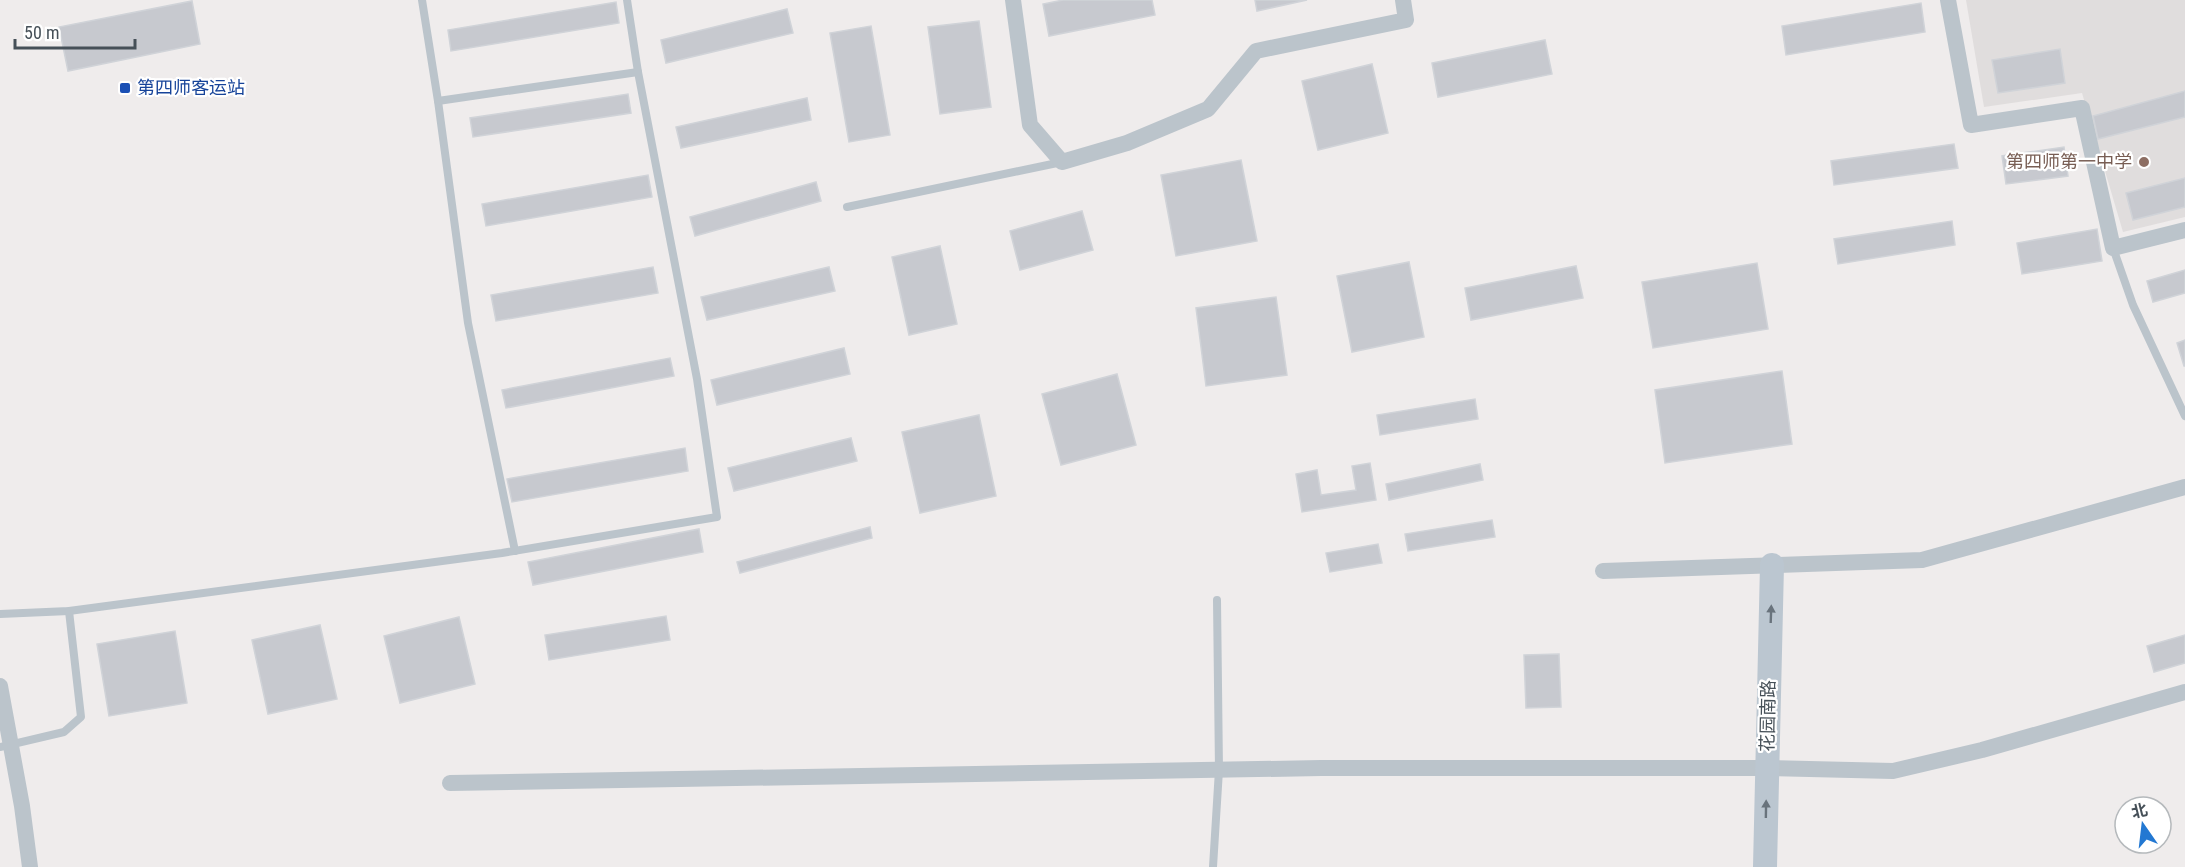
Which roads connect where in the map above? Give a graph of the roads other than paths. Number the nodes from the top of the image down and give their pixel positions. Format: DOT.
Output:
graph roads {
  1 [pos="422,0"];
  2 [pos="627,0"];
  3 [pos="1013,0"];
  4 [pos="1403,0"];
  5 [pos="1948,0"];
  6 [pos="638,72"];
  7 [pos="438,101"];
  8 [pos="1062,162"];
  9 [pos="847,207"];
  10 [pos="2185,230"];
  11 [pos="2113,248"];
  12 [pos="2185,416"];
  13 [pos="2185,487"];
  14 [pos="515,551"];
  15 [pos="1772,565"];
  16 [pos="1603,571"];
  17 [pos="1217,600"];
  18 [pos="69,611"];
  19 [pos="0,614"];
  20 [pos="0,686"];
  21 [pos="2185,692"];
  22 [pos="5,746"];
  23 [pos="1767,768"];
  24 [pos="1219,770"];
  25 [pos="450,783"];
  26 [pos="30,867"];
  27 [pos="1214,867"];
  28 [pos="1765,867"];
  1 -- 7 [label="lane"];
  2 -- 6 [label="lane"];
  3 -- 8 [label="street"];
  4 -- 8 [label="street"];
  5 -- 11 [label="street"];
  6 -- 7 [label="lane"];
  6 -- 14 [label="lane"];
  7 -- 14 [label="lane"];
  8 -- 9 [label="lane"];
  10 -- 11 [label="street"];
  11 -- 12 [label="lane"];
  13 -- 15 [label="street"];
  14 -- 18 [label="lane"];
  15 -- 16 [label="street"];
  23 -- 15 [label="street, 花园南路, one-way"];
  17 -- 24 [label="lane"];
  18 -- 19 [label="lane"];
  18 -- 22 [label="lane"];
  20 -- 22 [label="street"];
  21 -- 23 [label="street"];
  22 -- 26 [label="street"];
  23 -- 24 [label="street"];
  28 -- 23 [label="street, 花园南路, one-way"];
  24 -- 25 [label="street"];
  24 -- 27 [label="lane"];
}
